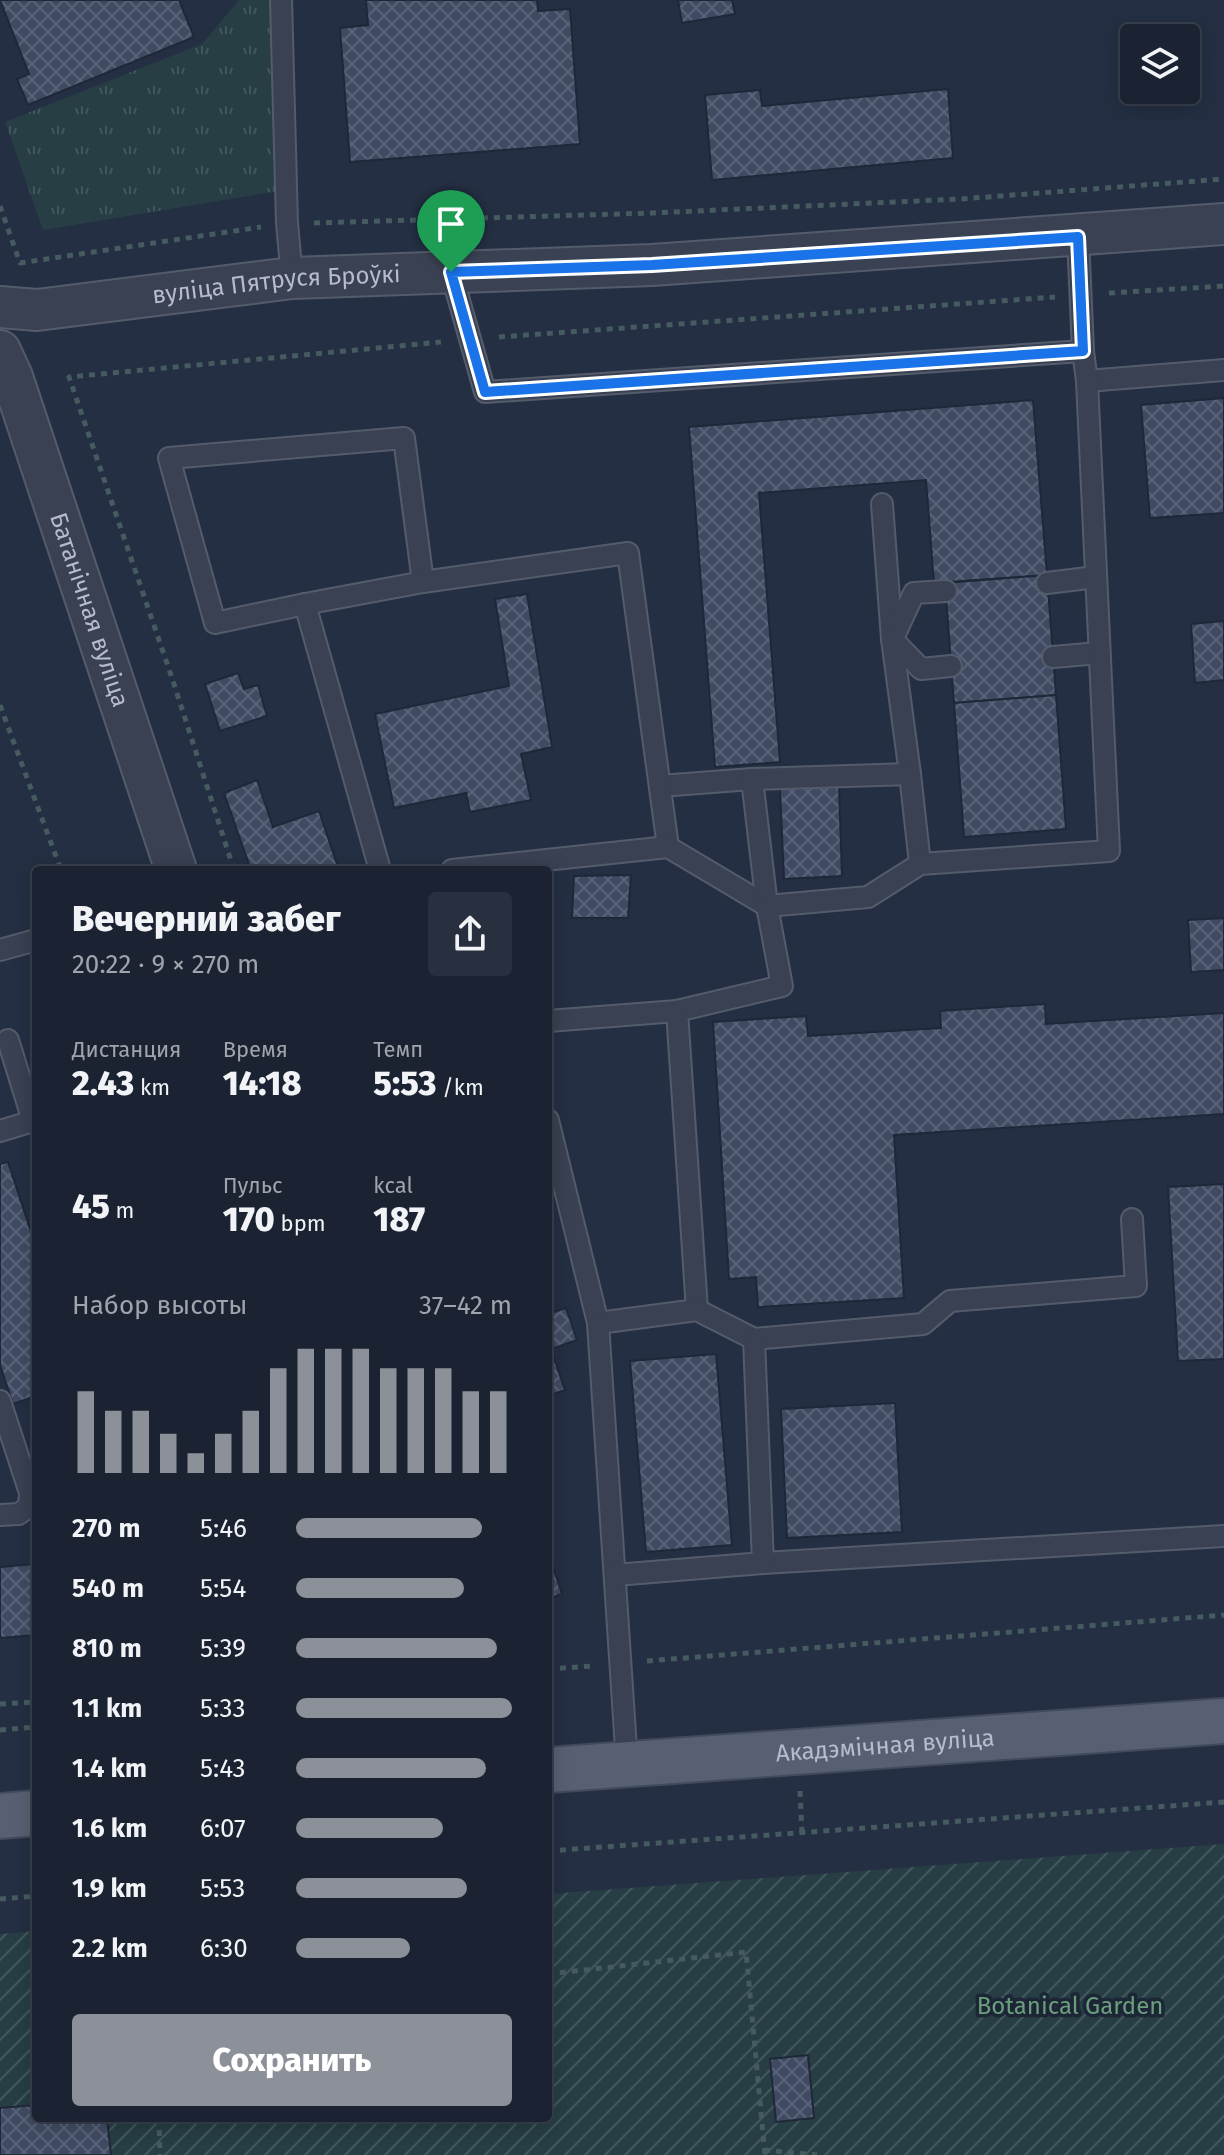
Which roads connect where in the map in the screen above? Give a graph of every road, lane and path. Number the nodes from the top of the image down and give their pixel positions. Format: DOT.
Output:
graph roads {
  1 [pos="281,0"];
  2 [pos="1224,179"];
  3 [pos="0,206"];
  4 [pos="287,223"];
  5 [pos="1224,224"];
  6 [pos="1078,237"];
  7 [pos="451,272"];
  8 [pos="292,278"];
  9 [pos="1224,286"];
  10 [pos="1081,295"];
  11 [pos="0,307"];
  12 [pos="470,339"];
  13 [pos="0,351"];
  14 [pos="1083,351"];
  15 [pos="1224,370"];
  16 [pos="1087,381"];
  17 [pos="882,504"];
  18 [pos="1096,577"];
  19 [pos="423,582"];
  20 [pos="1047,583"];
  21 [pos="946,591"];
  22 [pos="305,604"];
  23 [pos="892,639"];
  24 [pos="1099,653"];
  25 [pos="1053,657"];
  26 [pos="951,666"];
  27 [pos="0,705"];
  28 [pos="910,774"];
  29 [pos="752,779"];
  30 [pos="660,786"];
  31 [pos="668,847"];
  32 [pos="920,864"];
  33 [pos="60,866"];
  34 [pos="175,866"];
  35 [pos="233,866"];
  36 [pos="379,866"];
  37 [pos="490,866"];
  38 [pos="767,906"];
  39 [pos="32,941"];
  40 [pos="0,950"];
  41 [pos="677,1011"];
  42 [pos="552,1021"];
  43 [pos="8,1040"];
  44 [pos="32,1115"];
  45 [pos="32,1122"];
  46 [pos="0,1131"];
  47 [pos="552,1136"];
  48 [pos="1132,1219"];
  49 [pos="697,1310"];
  50 [pos="598,1323"];
  51 [pos="754,1339"];
  52 [pos="0,1401"];
  53 [pos="10,1515"];
  54 [pos="1224,1536"];
  55 [pos="763,1563"];
  56 [pos="615,1575"];
  57 [pos="1224,1615"];
  58 [pos="620,1663"];
  59 [pos="552,1669"];
  60 [pos="32,1702"];
  61 [pos="0,1704"];
  62 [pos="1224,1721"];
  63 [pos="32,1727"];
  64 [pos="0,1730"];
  65 [pos="627,1764"];
  66 [pos="552,1770"];
  67 [pos="1224,1802"];
  68 [pos="32,1813"];
  69 [pos="0,1816"];
  70 [pos="552,1851"];
  71 [pos="32,1896"];
  72 [pos="0,1899"];
  73 [pos="552,1974"];
  74 [pos="159,2122"];
  75 [pos="765,2152"];
  76 [pos="160,2155"];
  77 [pos="817,2155"];
  1 -- 4 [label="lane"];
  2 -- 4 [label="path"];
  3 -- 4 [label="path"];
  4 -- 8 [label="lane"];
  5 -- 6 [label="street, вуліца Пятруся Броўкі"];
  6 -- 7 [label="street, вуліца Пятруся Броўкі"];
  6 -- 10 [label="lane"];
  7 -- 8 [label="street, вуліца Пятруся Броўкі"];
  7 -- 12 [label="lane"];
  8 -- 11 [label="street, вуліца Пятруся Броўкі"];
  9 -- 10 [label="path"];
  10 -- 12 [label="path"];
  10 -- 14 [label="lane"];
  12 -- 14 [label="lane"];
  12 -- 35 [label="path"];
  13 -- 34 [label="street, Батанічная вуліца"];
  14 -- 16 [label="lane"];
  15 -- 16 [label="lane"];
  16 -- 18 [label="lane"];
  17 -- 23 [label="lane"];
  18 -- 20 [label="lane"];
  18 -- 24 [label="lane"];
  19 -- 22 [label="lane"];
  19 -- 22 [label="lane"];
  19 -- 30 [label="lane"];
  21 -- 23 [label="lane"];
  22 -- 36 [label="lane"];
  23 -- 26 [label="lane"];
  23 -- 28 [label="lane"];
  24 -- 25 [label="lane"];
  24 -- 32 [label="lane"];
  27 -- 33 [label="path"];
  28 -- 29 [label="lane"];
  28 -- 32 [label="lane"];
  29 -- 30 [label="lane"];
  29 -- 38 [label="lane"];
  30 -- 31 [label="lane"];
  31 -- 37 [label="lane"];
  31 -- 38 [label="lane"];
  32 -- 38 [label="lane"];
  38 -- 41 [label="lane"];
  39 -- 40 [label="lane"];
  41 -- 42 [label="lane"];
  41 -- 49 [label="lane"];
  43 -- 44 [label="lane"];
  45 -- 46 [label="lane"];
  47 -- 50 [label="lane"];
  48 -- 51 [label="lane"];
  49 -- 50 [label="lane"];
  49 -- 51 [label="lane"];
  50 -- 56 [label="lane"];
  51 -- 55 [label="lane"];
  52 -- 53 [label="lane"];
  54 -- 55 [label="lane"];
  55 -- 56 [label="lane"];
  56 -- 58 [label="lane"];
  57 -- 58 [label="path"];
  58 -- 59 [label="path"];
  58 -- 65 [label="lane"];
  60 -- 61 [label="path"];
  62 -- 65 [label="main road, Акадэмічная вуліца"];
  63 -- 64 [label="path"];
  65 -- 66 [label="main road, Акадэмічная вуліца"];
  67 -- 70 [label="path"];
  68 -- 69 [label="main road"];
  71 -- 72 [label="path"];
  73 -- 75 [label="path"];
  74 -- 76 [label="path"];
  75 -- 77 [label="path"];
}
